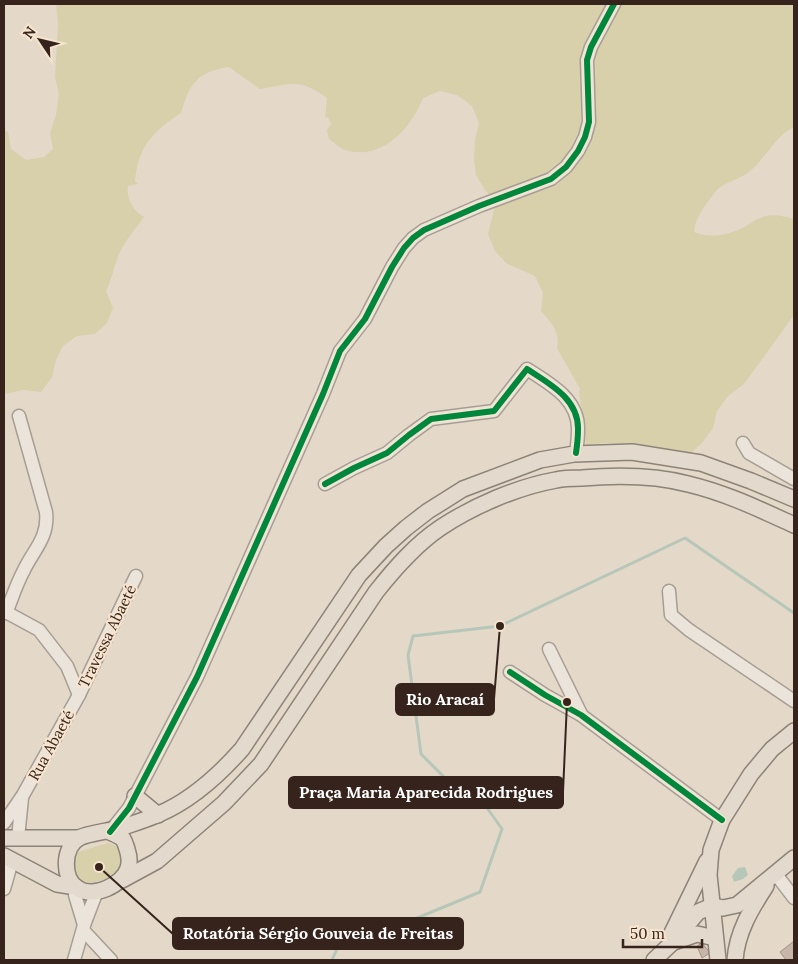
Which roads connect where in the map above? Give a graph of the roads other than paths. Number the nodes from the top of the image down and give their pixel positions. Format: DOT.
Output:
graph roads {
  1 [pos="614,4"];
  2 [pos="19,416"];
  3 [pos="743,443"];
  4 [pos="576,454"];
  5 [pos="794,479"];
  6 [pos="325,484"];
  7 [pos="794,499"];
  8 [pos="794,525"];
  9 [pos="136,576"];
  10 [pos="669,591"];
  11 [pos="5,612"];
  12 [pos="548,650"];
  13 [pos="510,672"];
  14 [pos="564,680"];
  15 [pos="78,695"];
  16 [pos="546,695"];
  17 [pos="794,701"];
  18 [pos="581,715"];
  19 [pos="794,731"];
  20 [pos="23,795"];
  21 [pos="135,796"];
  22 [pos="158,815"];
  23 [pos="722,820"];
  24 [pos="4,823"];
  25 [pos="110,832"];
  26 [pos="11,838"];
  27 [pos="79,838"];
  28 [pos="712,850"];
  29 [pos="8,858"];
  30 [pos="794,858"];
  31 [pos="775,873"];
  32 [pos="118,882"];
  33 [pos="77,887"];
  34 [pos="4,889"];
  35 [pos="97,891"];
  36 [pos="794,898"];
  37 [pos="712,906"];
  38 [pos="84,927"];
  39 [pos="716,938"];
  40 [pos="663,952"];
  41 [pos="74,960"];
  42 [pos="111,960"];
  43 [pos="718,960"];
  44 [pos="735,960"];
  1 -- 21 [label="street"];
  2 -- 11 [label="street"];
  3 -- 5 [label="street"];
  4 -- 6 [label="street"];
  4 -- 7 [label="main road"];
  4 -- 22 [label="main road"];
  8 -- 32 [label="main road"];
  9 -- 15 [label="street, Travessa Abaeté"];
  10 -- 17 [label="street"];
  11 -- 15 [label="street"];
  12 -- 14 [label="street"];
  13 -- 16 [label="street"];
  14 -- 16 [label="street"];
  14 -- 18 [label="street"];
  15 -- 20 [label="street, Rua Abaeté"];
  16 -- 18 [label="street"];
  18 -- 23 [label="street"];
  19 -- 23 [label="main road"];
  20 -- 24 [label="street, Rua Abaeté"];
  20 -- 26 [label="street, Rua Abaeté"];
  21 -- 22 [label="main road"];
  21 -- 25 [label="street"];
  22 -- 25 [label="main road"];
  23 -- 28 [label="main road"];
  25 -- 27 [label="main road"];
  25 -- 32 [label="main road"];
  26 -- 27 [label="main road"];
  27 -- 33 [label="main road"];
  28 -- 37 [label="main road"];
  28 -- 40 [label="main road"];
  29 -- 33 [label="main road"];
  29 -- 34 [label="street"];
  30 -- 31 [label="main road"];
  31 -- 36 [label="street"];
  31 -- 37 [label="main road"];
  31 -- 44 [label="main road"];
  32 -- 35 [label="main road"];
  33 -- 35 [label="main road"];
  33 -- 38 [label="street"];
  35 -- 38 [label="street"];
  37 -- 39 [label="main road"];
  37 -- 40 [label="main road"];
  38 -- 41 [label="street"];
  38 -- 42 [label="street"];
  39 -- 40 [label="main road"];
  39 -- 43 [label="main road"];
}
